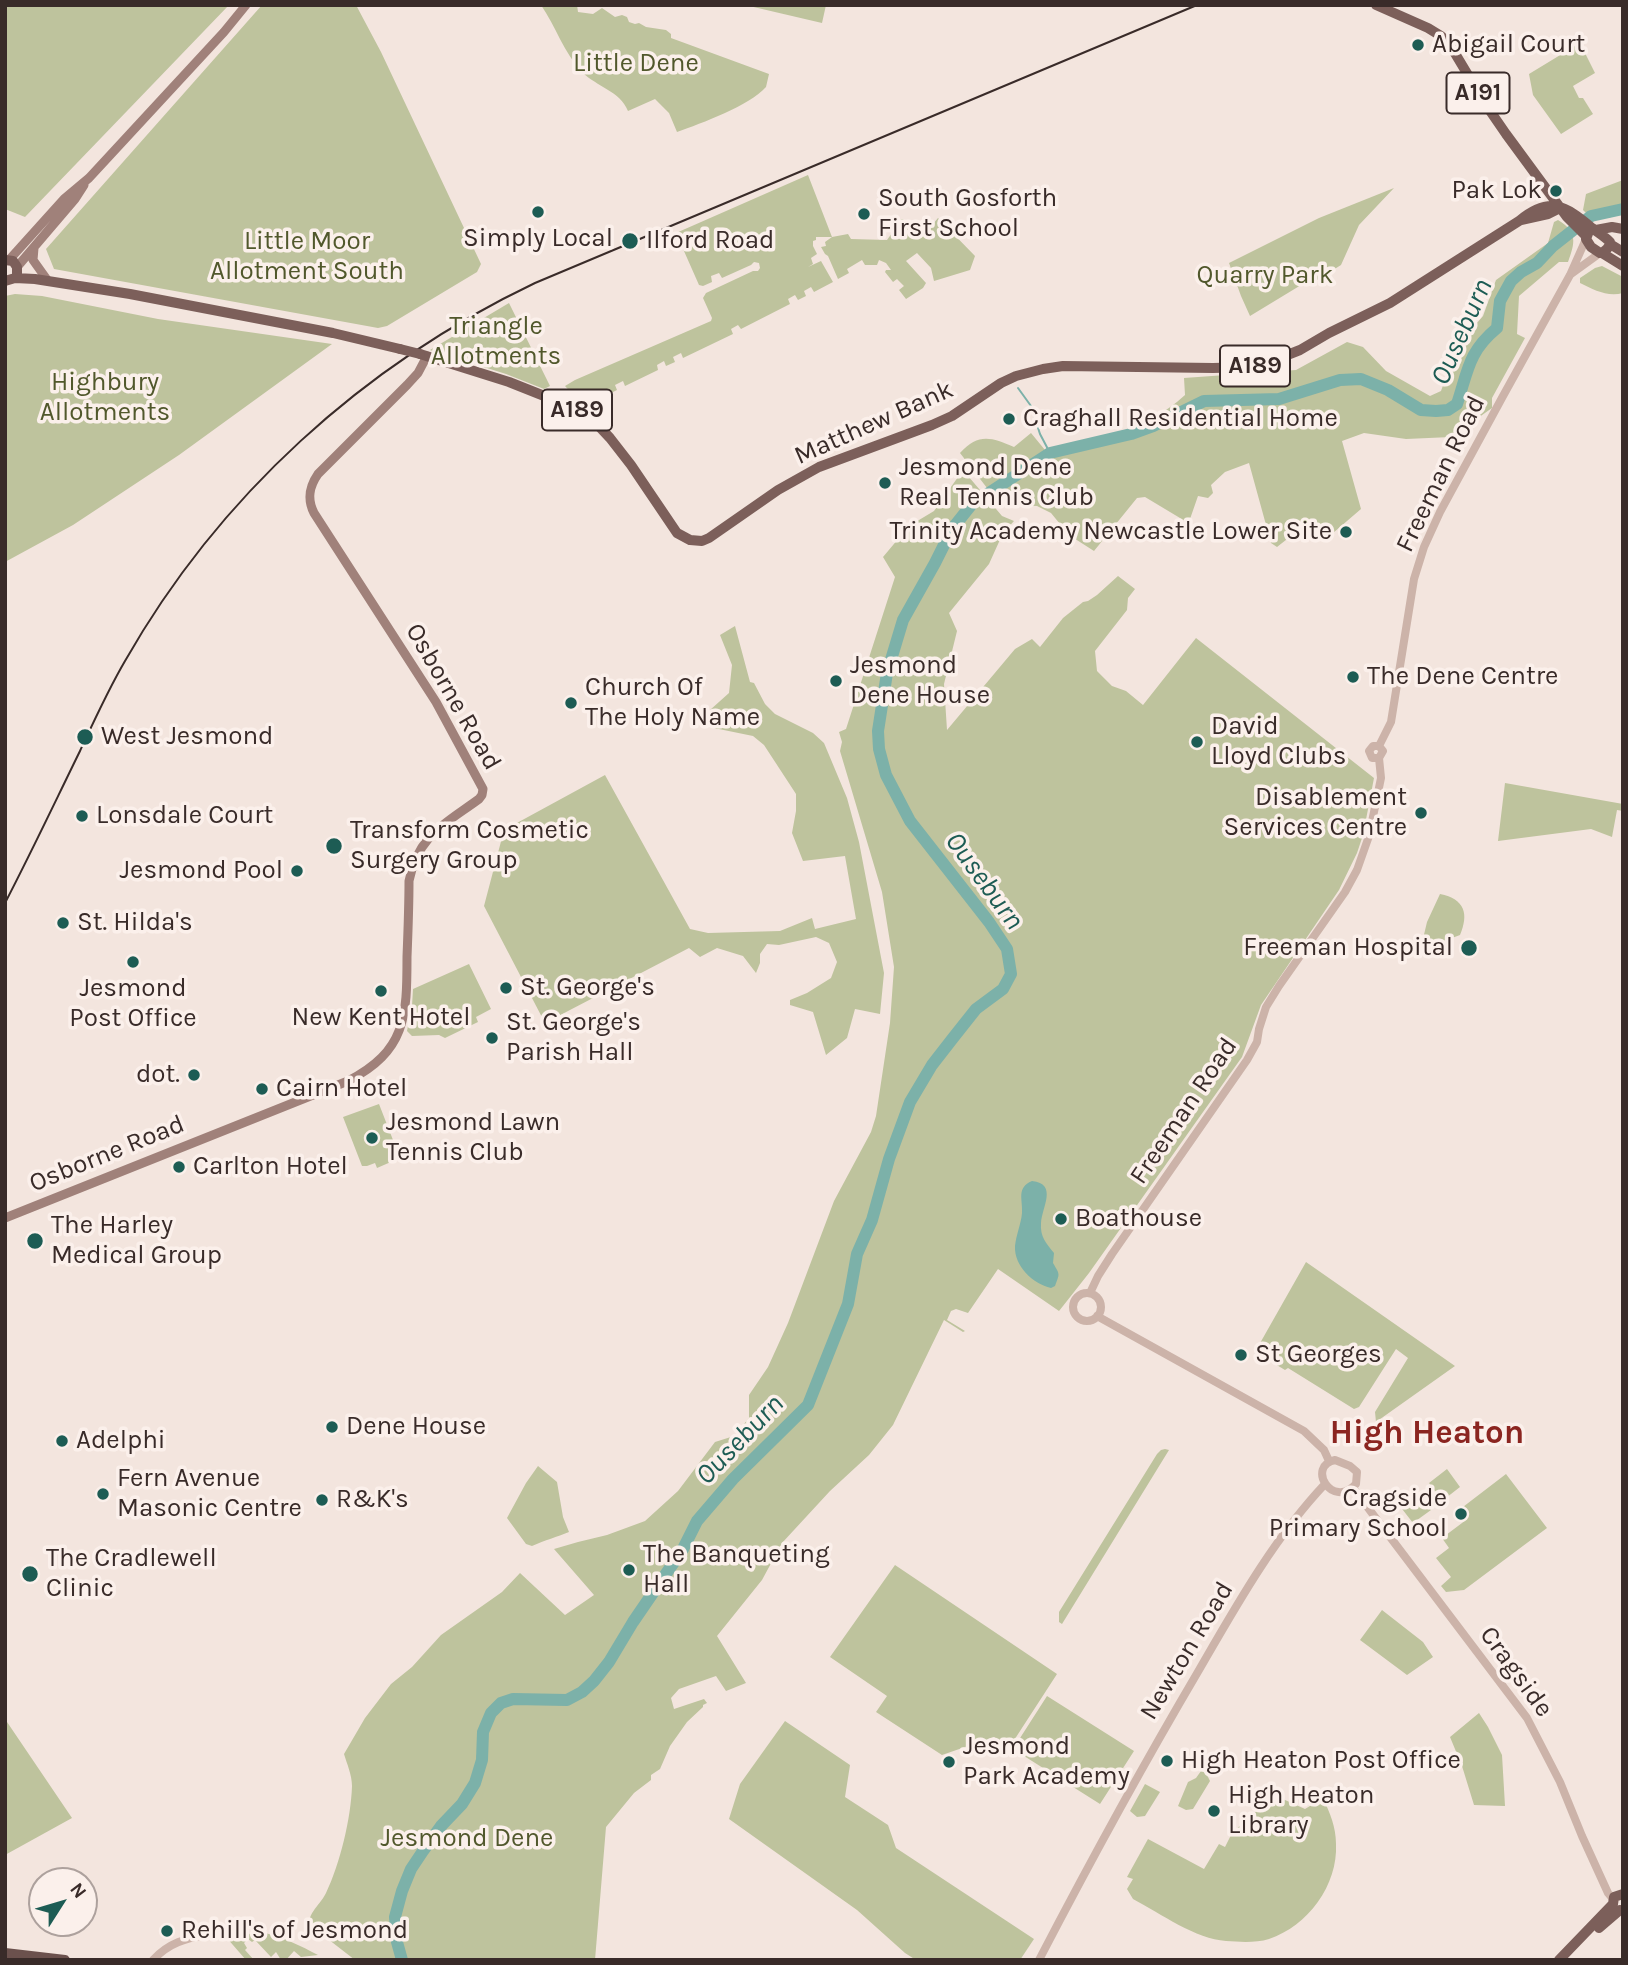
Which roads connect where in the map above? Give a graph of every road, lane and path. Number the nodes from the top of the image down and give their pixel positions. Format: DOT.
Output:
graph roads {
  1 [pos="246,5"];
  2 [pos="1376,5"];
  3 [pos="89,178"];
  4 [pos="1560,208"];
  5 [pos="1585,228"];
  6 [pos="1623,229"];
  7 [pos="1623,240"];
  8 [pos="35,246"];
  9 [pos="1605,248"];
  10 [pos="1623,253"];
  11 [pos="1623,265"];
  12 [pos="9,270"];
  13 [pos="1570,275"];
  14 [pos="48,281"];
  15 [pos="424,355"];
  16 [pos="5,1218"];
  17 [pos="1090,1293"];
  18 [pos="1097,1316"];
  19 [pos="1329,1461"];
  20 [pos="1325,1484"];
  21 [pos="1353,1488"];
  22 [pos="1623,1894"];
  23 [pos="1617,1906"];
  24 [pos="218,1932"];
  25 [pos="5,1953"];
  26 [pos="157,1958"];
  27 [pos="65,1960"];
  28 [pos="1038,1960"];
  29 [pos="1559,1960"];
  30 [pos="1569,1960"];
  1 -- 3 [label="main road"];
  2 -- 4 [label="main road, A191"];
  3 -- 8 [label="main road"];
  3 -- 12 [label="main road"];
  4 -- 5 [label="main road"];
  4 -- 15 [label="main road, Matthew Bank / A189"];
  5 -- 6 [label="main road"];
  5 -- 9 [label="main road"];
  5 -- 9 [label="main road"];
  5 -- 13 [label="street, Freeman Road"];
  7 -- 9 [label="main road"];
  8 -- 12 [label="main road"];
  8 -- 14 [label="main road"];
  9 -- 10 [label="main road"];
  9 -- 11 [label="main road"];
  9 -- 13 [label="street, Freeman Road"];
  12 -- 14 [label="main road, A189"];
  13 -- 17 [label="street, Freeman Road"];
  14 -- 15 [label="main road, A189, bridge"];
  15 -- 16 [label="main road, Osborne Road"];
  17 -- 18 [label="street"];
  17 -- 18 [label="street"];
  18 -- 19 [label="street"];
  19 -- 20 [label="street"];
  19 -- 21 [label="street"];
  20 -- 21 [label="street"];
  20 -- 28 [label="street, Newton Road"];
  21 -- 23 [label="street, Cragside"];
  22 -- 23 [label="main road"];
  23 -- 29 [label="main road"];
  23 -- 30 [label="main road"];
  24 -- 26 [label="street"];
  25 -- 27 [label="highway"];
}
